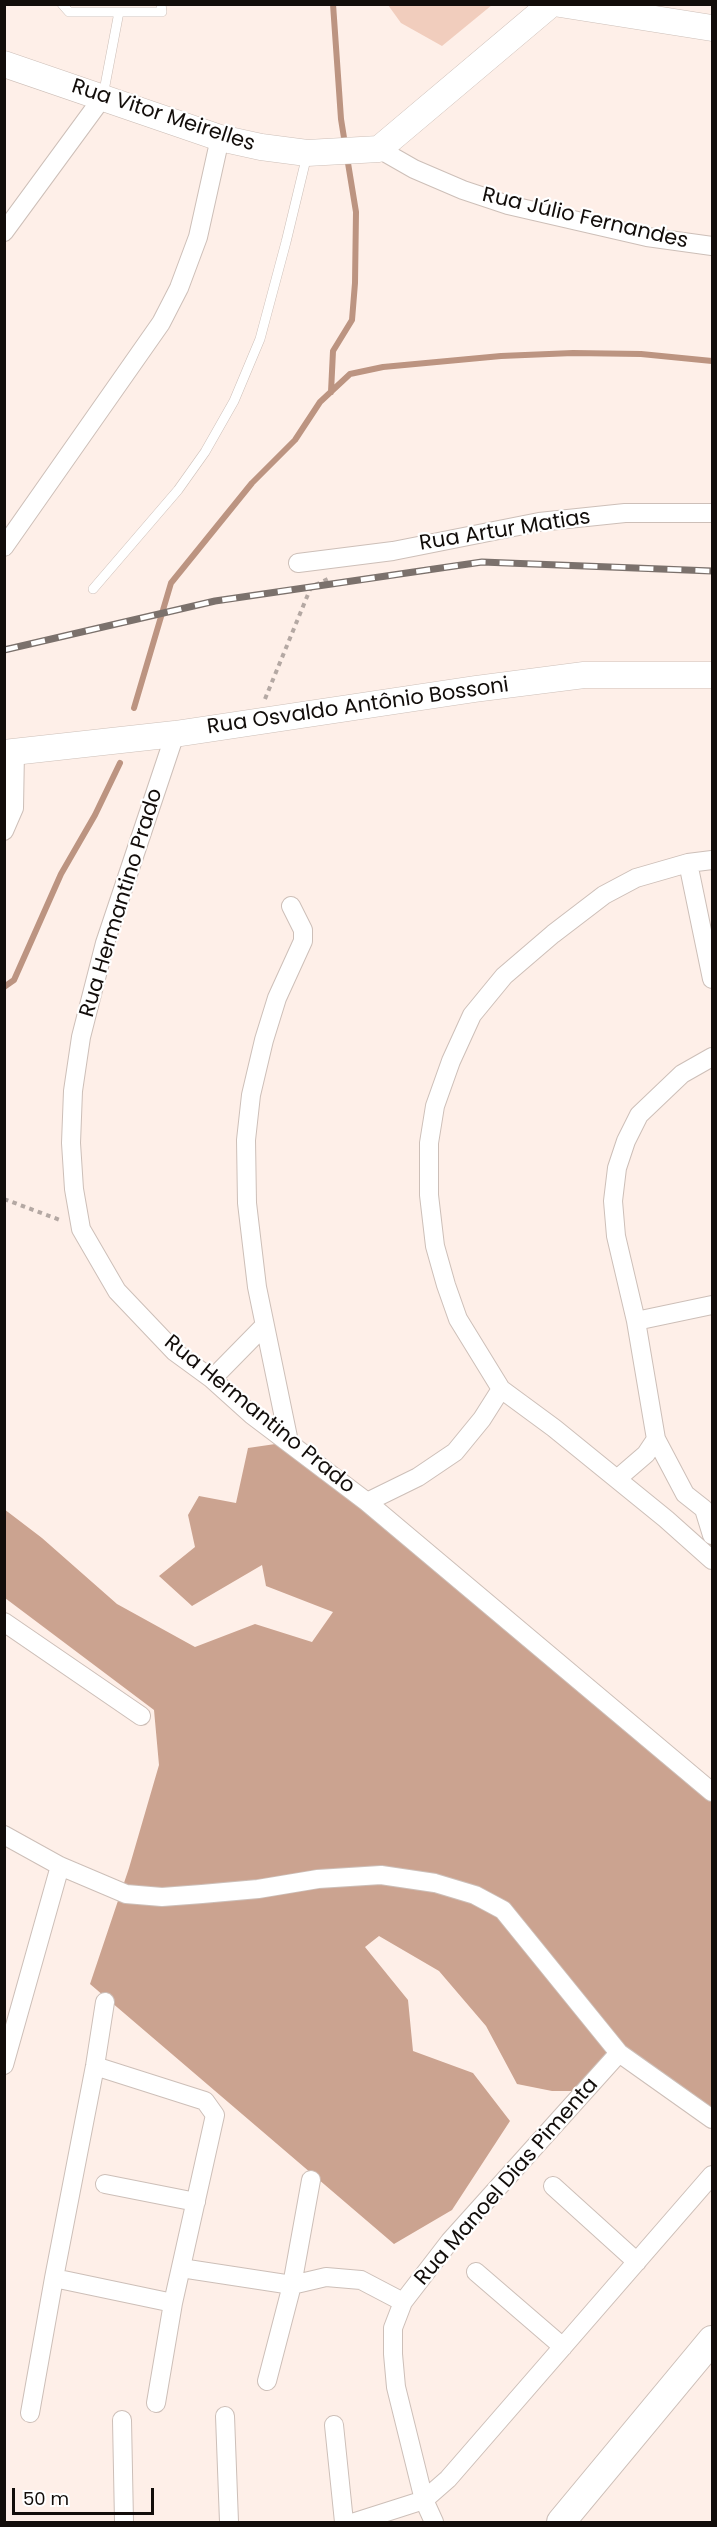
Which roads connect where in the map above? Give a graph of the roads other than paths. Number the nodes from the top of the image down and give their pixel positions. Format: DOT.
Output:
graph roads {
  1 [pos="62,4"];
  2 [pos="161,4"];
  3 [pos="551,4"];
  4 [pos="560,4"];
  5 [pos="119,12"];
  6 [pos="712,28"];
  7 [pos="4,64"];
  8 [pos="103,97"];
  9 [pos="220,138"];
  10 [pos="370,149"];
  11 [pos="312,153"];
  12 [pos="4,232"];
  13 [pos="712,246"];
  14 [pos="712,513"];
  15 [pos="4,547"];
  16 [pos="298,563"];
  17 [pos="93,589"];
  18 [pos="712,675"];
  19 [pos="175,734"];
  20 [pos="10,752"];
  21 [pos="4,831"];
  22 [pos="712,860"];
  23 [pos="688,863"];
  24 [pos="291,906"];
  25 [pos="712,979"];
  26 [pos="712,1057"];
  27 [pos="712,1305"];
  28 [pos="636,1322"];
  29 [pos="265,1325"];
  30 [pos="212,1379"];
  31 [pos="501,1389"];
  32 [pos="656,1439"];
  33 [pos="289,1442"];
  34 [pos="617,1479"];
  35 [pos="367,1502"];
  36 [pos="708,1508"];
  37 [pos="666,1519"];
  38 [pos="712,1535"];
  39 [pos="712,1560"];
  40 [pos="4,1623"];
  41 [pos="141,1716"];
  42 [pos="712,1792"];
  43 [pos="4,1835"];
  44 [pos="60,1866"];
  45 [pos="105,2002"];
  46 [pos="619,2053"];
  47 [pos="4,2065"];
  48 [pos="95,2066"];
  49 [pos="712,2119"];
  50 [pos="712,2175"];
  51 [pos="311,2180"];
  52 [pos="105,2184"];
  53 [pos="553,2186"];
  54 [pos="196,2202"];
  55 [pos="637,2262"];
  56 [pos="181,2268"];
  57 [pos="476,2272"];
  58 [pos="54,2278"];
  59 [pos="292,2285"];
  60 [pos="403,2302"];
  61 [pos="173,2303"];
  62 [pos="712,2340"];
  63 [pos="563,2347"];
  64 [pos="267,2381"];
  65 [pos="156,2403"];
  66 [pos="30,2413"];
  67 [pos="225,2416"];
  68 [pos="122,2420"];
  69 [pos="334,2425"];
  70 [pos="424,2500"];
  71 [pos="124,2523"];
  72 [pos="229,2523"];
  73 [pos="344,2523"];
  74 [pos="355,2523"];
  75 [pos="434,2523"];
  76 [pos="561,2523"];
  1 -- 5 [label="lane"];
  2 -- 5 [label="lane"];
  3 -- 10 [label="street"];
  4 -- 6 [label="street"];
  5 -- 8 [label="lane"];
  7 -- 8 [label="street, Rua Vitor Meirelles"];
  8 -- 9 [label="street, Rua Vitor Meirelles"];
  8 -- 12 [label="street"];
  9 -- 11 [label="street, Rua Vitor Meirelles"];
  9 -- 15 [label="street"];
  10 -- 11 [label="street, Rua Vitor Meirelles"];
  10 -- 13 [label="street, Rua Júlio Fernandes"];
  11 -- 17 [label="lane"];
  14 -- 16 [label="street, Rua Artur Matias"];
  18 -- 19 [label="street, Rua Osvaldo Antônio Bossoni"];
  19 -- 20 [label="street, Rua Osvaldo Antônio Bossoni"];
  19 -- 30 [label="street, Rua Hermantino Prado"];
  20 -- 21 [label="street"];
  22 -- 23 [label="street"];
  23 -- 25 [label="street"];
  23 -- 31 [label="street"];
  24 -- 29 [label="street"];
  26 -- 28 [label="street"];
  27 -- 28 [label="street"];
  28 -- 32 [label="street"];
  29 -- 30 [label="street"];
  29 -- 33 [label="street"];
  30 -- 33 [label="street, Rua Hermantino Prado"];
  31 -- 34 [label="street"];
  31 -- 35 [label="street"];
  32 -- 34 [label="street"];
  32 -- 36 [label="street"];
  33 -- 35 [label="street, Rua Hermantino Prado"];
  34 -- 37 [label="street"];
  35 -- 42 [label="street, Rua Hermantino Prado"];
  36 -- 37 [label="street"];
  36 -- 38 [label="street"];
  37 -- 39 [label="street"];
  40 -- 41 [label="street"];
  43 -- 44 [label="street"];
  44 -- 46 [label="street"];
  44 -- 47 [label="street"];
  45 -- 48 [label="street"];
  46 -- 49 [label="street"];
  46 -- 60 [label="street, Rua Manoel Dias Pimenta"];
  48 -- 54 [label="street"];
  48 -- 58 [label="street"];
  50 -- 55 [label="street"];
  51 -- 59 [label="street"];
  52 -- 54 [label="street"];
  53 -- 55 [label="street"];
  54 -- 56 [label="street"];
  55 -- 63 [label="street"];
  56 -- 59 [label="street"];
  56 -- 61 [label="street"];
  57 -- 63 [label="street"];
  58 -- 61 [label="street"];
  58 -- 66 [label="street"];
  59 -- 60 [label="street"];
  59 -- 64 [label="street"];
  60 -- 70 [label="street, Rua Manoel Dias Pimenta"];
  61 -- 65 [label="street"];
  62 -- 76 [label="main road"];
  63 -- 70 [label="street"];
  67 -- 72 [label="street"];
  68 -- 71 [label="street"];
  69 -- 73 [label="street"];
  70 -- 74 [label="street"];
  70 -- 75 [label="street, Rua Manoel Dias Pimenta"];
}
